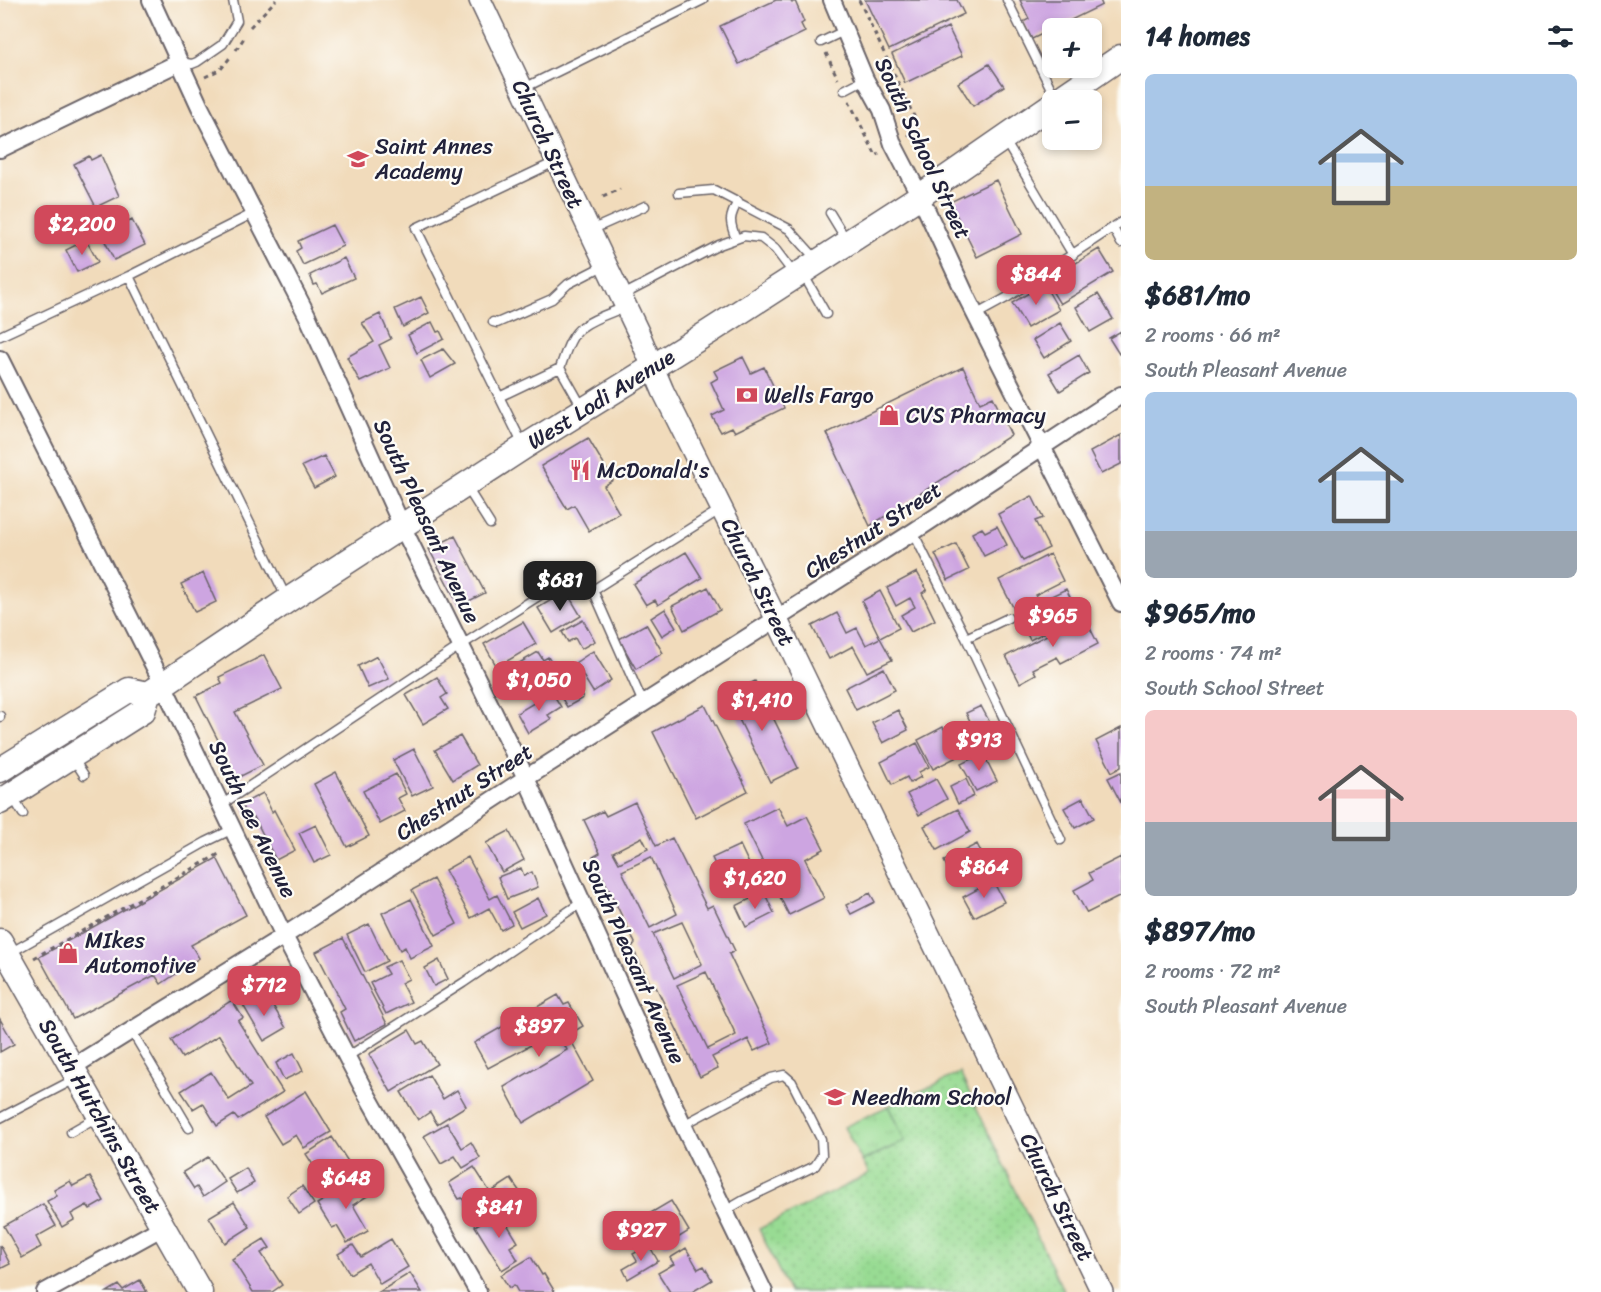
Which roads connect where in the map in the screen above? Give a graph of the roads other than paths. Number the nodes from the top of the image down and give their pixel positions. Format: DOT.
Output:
graph roads {
  1 [pos="151,0"];
  2 [pos="233,0"];
  3 [pos="480,0"];
  4 [pos="703,0"];
  5 [pos="832,0"];
  6 [pos="1007,0"];
  7 [pos="846,30"];
  8 [pos="821,42"];
  9 [pos="1121,57"];
  10 [pos="180,62"];
  11 [pos="865,79"];
  12 [pos="522,89"];
  13 [pos="844,90"];
  14 [pos="1053,90"];
  15 [pos="1073,90"];
  16 [pos="1042,112"];
  17 [pos="1004,138"];
  18 [pos="0,149"];
  19 [pos="556,162"];
  20 [pos="679,193"];
  21 [pos="920,196"];
  22 [pos="738,201"];
  23 [pos="645,206"];
  24 [pos="254,213"];
  25 [pos="830,213"];
  26 [pos="1121,222"];
  27 [pos="1113,228"];
  28 [pos="589,231"];
  29 [pos="735,239"];
  30 [pos="848,243"];
  31 [pos="1121,243"];
  32 [pos="1073,255"];
  33 [pos="605,265"];
  34 [pos="806,270"];
  35 [pos="129,276"];
  36 [pos="623,301"];
  37 [pos="826,314"];
  38 [pos="977,314"];
  39 [pos="493,322"];
  40 [pos="0,336"];
  41 [pos="0,359"];
  42 [pos="560,368"];
  43 [pos="653,368"];
  44 [pos="1121,394"];
  45 [pos="499,397"];
  46 [pos="583,410"];
  47 [pos="1041,446"];
  48 [pos="524,447"];
  49 [pos="465,485"];
  50 [pos="721,509"];
  51 [pos="489,524"];
  52 [pos="402,526"];
  53 [pos="913,532"];
  54 [pos="581,569"];
  55 [pos="288,600"];
  56 [pos="1121,603"];
  57 [pos="776,618"];
  58 [pos="1008,618"];
  59 [pos="966,638"];
  60 [pos="460,646"];
  61 [pos="155,690"];
  62 [pos="643,703"];
  63 [pos="0,770"];
  64 [pos="526,778"];
  65 [pos="11,804"];
  66 [pos="221,806"];
  67 [pos="234,830"];
  68 [pos="1061,840"];
  69 [pos="582,902"];
  70 [pos="284,936"];
  71 [pos="4,947"];
  72 [pos="131,1030"];
  73 [pos="347,1058"];
  74 [pos="74,1073"];
  75 [pos="99,1116"];
  76 [pos="0,1118"];
  77 [pos="683,1125"];
  78 [pos="189,1128"];
  79 [pos="71,1132"];
  80 [pos="725,1211"];
  81 [pos="163,1227"];
  82 [pos="45,1292"];
  83 [pos="200,1292"];
  84 [pos="478,1292"];
  85 [pos="764,1292"];
  86 [pos="1102,1292"];
  1 -- 10 [label="street, South Pleasant Avenue"];
  2 -- 10 [label="lane"];
  3 -- 12 [label="street, Church Street"];
  4 -- 12 [label="lane"];
  5 -- 7 [label="street, South School Street"];
  6 -- 14 [label="lane"];
  7 -- 8 [label="lane"];
  7 -- 11 [label="street, South School Street"];
  9 -- 15 [label="main road"];
  10 -- 18 [label="street"];
  10 -- 24 [label="street, South Pleasant Avenue"];
  11 -- 13 [label="lane"];
  11 -- 21 [label="street, South School Street"];
  12 -- 19 [label="street, Church Street"];
  16 -- 17 [label="main road, West Lodi Avenue"];
  17 -- 21 [label="main road, West Lodi Avenue"];
  17 -- 32 [label="lane"];
  19 -- 28 [label="street, Church Street"];
  19 -- 45 [label="lane"];
  20 -- 22 [label="lane"];
  21 -- 30 [label="main road, West Lodi Avenue"];
  21 -- 38 [label="street, South School Street"];
  22 -- 29 [label="lane"];
  22 -- 34 [label="lane"];
  23 -- 28 [label="lane"];
  24 -- 35 [label="lane"];
  24 -- 52 [label="street, South Pleasant Avenue"];
  25 -- 30 [label="lane"];
  26 -- 27 [label="lane"];
  27 -- 31 [label="lane"];
  27 -- 32 [label="lane"];
  28 -- 33 [label="street, Church Street"];
  29 -- 34 [label="lane"];
  29 -- 36 [label="lane"];
  30 -- 34 [label="main road, West Lodi Avenue"];
  32 -- 38 [label="lane"];
  33 -- 36 [label="street, Church Street"];
  33 -- 39 [label="lane"];
  34 -- 37 [label="lane"];
  34 -- 43 [label="main road, West Lodi Avenue"];
  35 -- 40 [label="lane"];
  35 -- 55 [label="lane"];
  36 -- 42 [label="lane"];
  36 -- 43 [label="street, Church Street"];
  38 -- 47 [label="street, South School Street"];
  41 -- 61 [label="street, South Lee Avenue"];
  42 -- 45 [label="lane"];
  42 -- 46 [label="lane"];
  43 -- 46 [label="main road, West Lodi Avenue"];
  43 -- 50 [label="street, Church Street"];
  44 -- 47 [label="street, Chestnut Street"];
  45 -- 48 [label="lane"];
  46 -- 48 [label="main road, West Lodi Avenue"];
  47 -- 53 [label="street, Chestnut Street"];
  47 -- 56 [label="street, South School Street"];
  48 -- 49 [label="main road, West Lodi Avenue"];
  49 -- 51 [label="lane"];
  49 -- 52 [label="main road, West Lodi Avenue"];
  50 -- 57 [label="street, Church Street"];
  50 -- 62 [label="lane"];
  52 -- 55 [label="main road, West Lodi Avenue"];
  52 -- 60 [label="street, South Pleasant Avenue"];
  53 -- 57 [label="street, Chestnut Street"];
  53 -- 59 [label="lane"];
  54 -- 60 [label="lane"];
  55 -- 61 [label="main road, West Lodi Avenue"];
  57 -- 62 [label="street, Chestnut Street"];
  57 -- 86 [label="street, Church Street"];
  58 -- 59 [label="lane"];
  59 -- 68 [label="lane"];
  60 -- 64 [label="street, South Pleasant Avenue"];
  60 -- 66 [label="lane"];
  61 -- 63 [label="main road"];
  61 -- 65 [label="main road, West Lodi Avenue"];
  61 -- 66 [label="street, South Lee Avenue"];
  62 -- 64 [label="street, Chestnut Street"];
  64 -- 69 [label="street, South Pleasant Avenue"];
  64 -- 70 [label="street, Chestnut Street"];
  66 -- 67 [label="street, South Lee Avenue"];
  67 -- 70 [label="street, South Lee Avenue"];
  67 -- 71 [label="lane"];
  69 -- 73 [label="lane"];
  69 -- 77 [label="street, South Pleasant Avenue"];
  70 -- 72 [label="street, Chestnut Street"];
  70 -- 73 [label="street, South Lee Avenue"];
  71 -- 74 [label="main road, South Hutchins Street"];
  72 -- 74 [label="street, Chestnut Street"];
  72 -- 78 [label="lane"];
  73 -- 84 [label="street, South Lee Avenue"];
  74 -- 75 [label="main road, South Hutchins Street"];
  74 -- 76 [label="lane"];
  75 -- 79 [label="lane"];
  75 -- 81 [label="main road, South Hutchins Street"];
  77 -- 80 [label="street, South Pleasant Avenue"];
  77 -- 80 [label="lane"];
  80 -- 85 [label="street, South Pleasant Avenue"];
  81 -- 82 [label="street"];
  81 -- 83 [label="main road, South Hutchins Street"];
}
